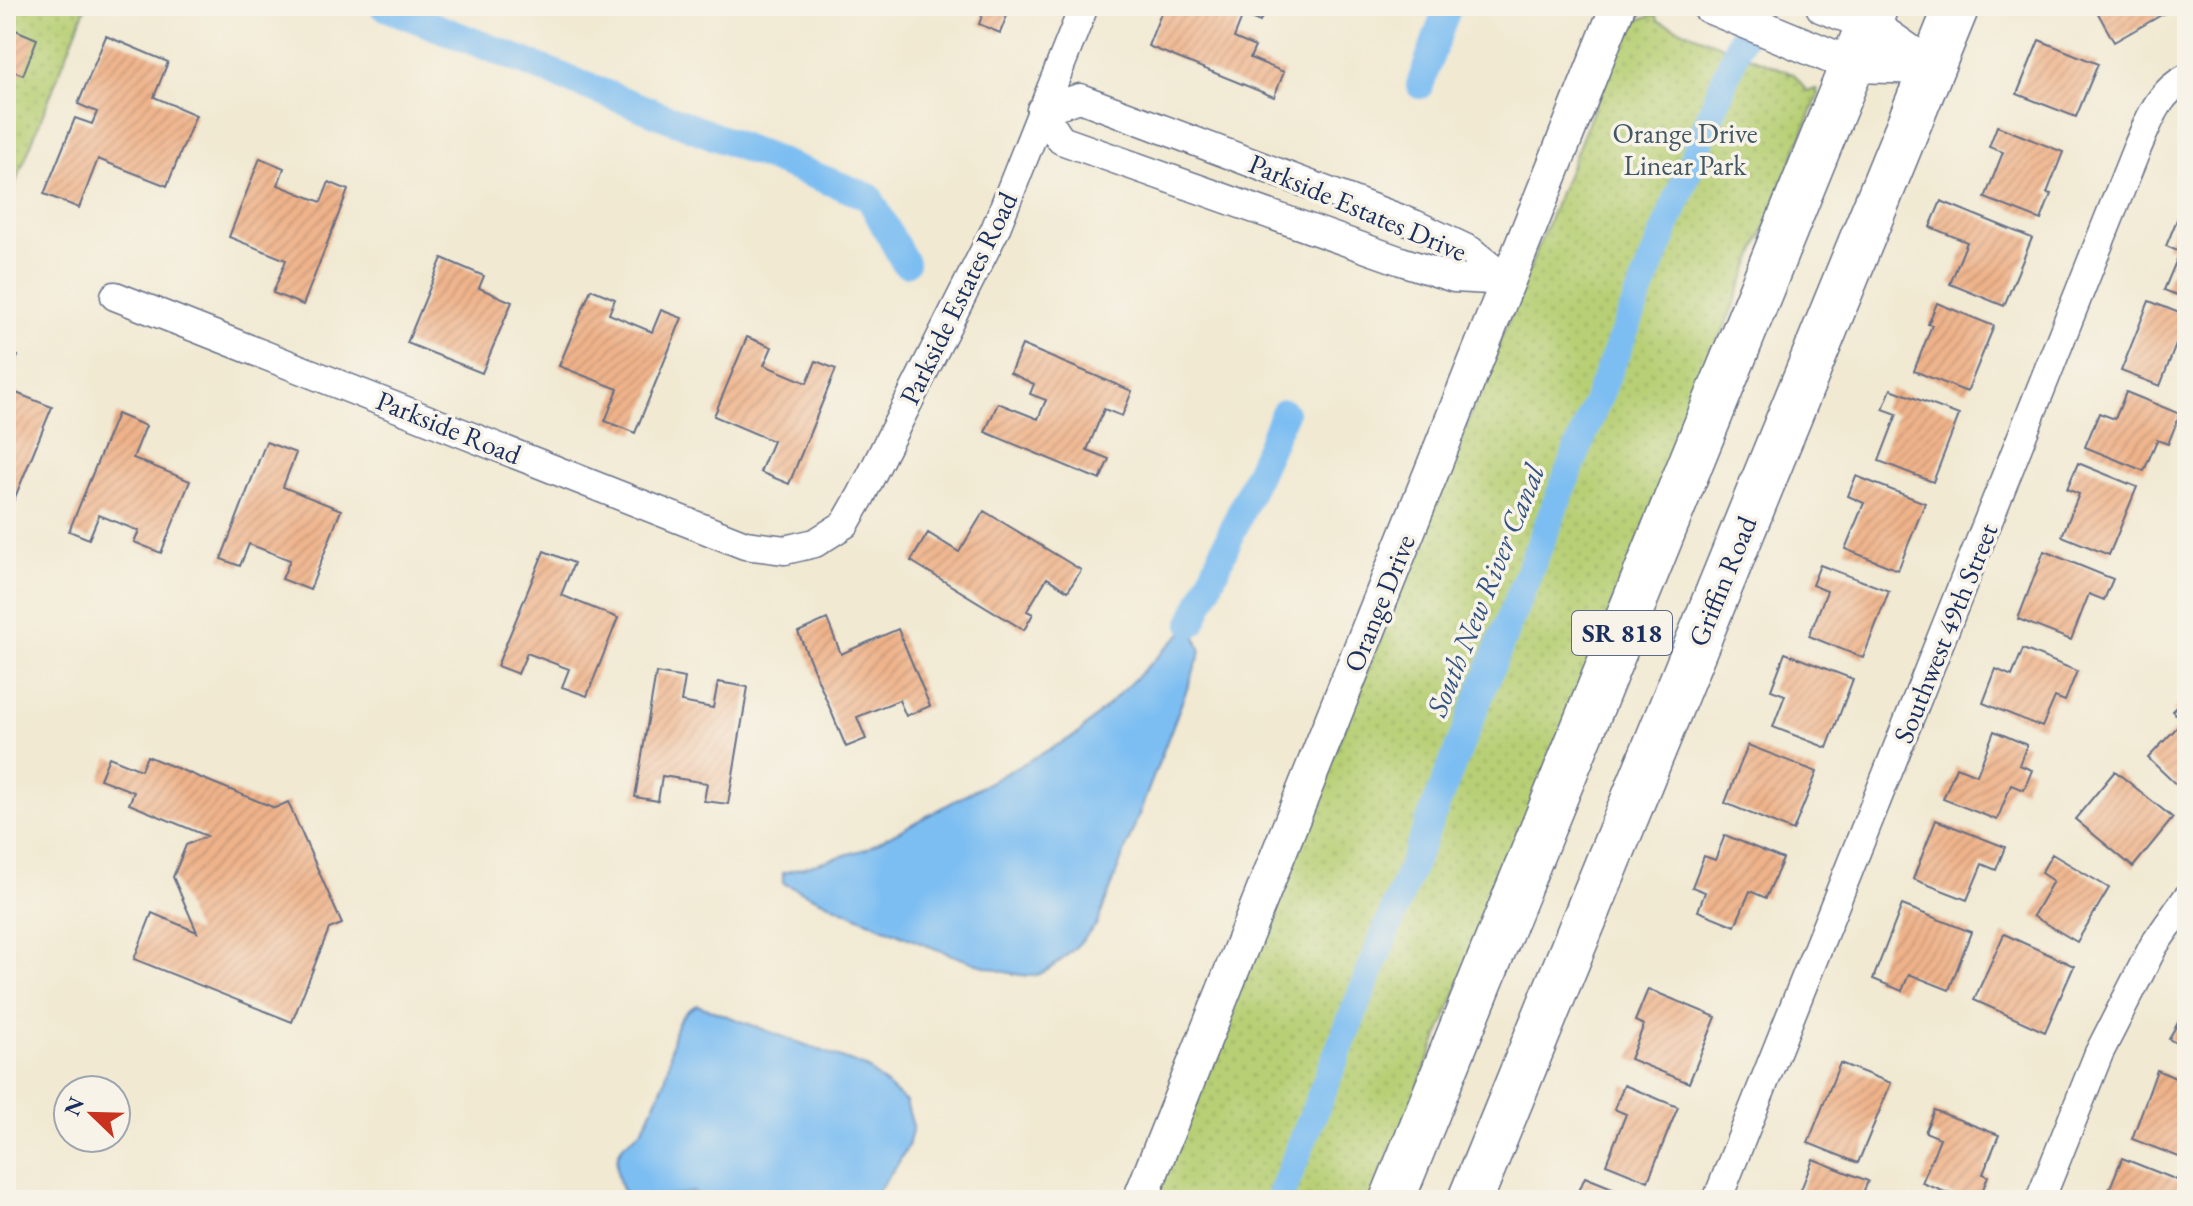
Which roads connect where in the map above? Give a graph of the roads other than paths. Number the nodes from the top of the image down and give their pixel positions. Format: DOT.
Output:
graph roads {
  1 [pos="1084,6"];
  2 [pos="1618,6"];
  3 [pos="1709,6"];
  4 [pos="1957,6"];
  5 [pos="1850,11"];
  6 [pos="1834,57"];
  7 [pos="1931,67"];
  8 [pos="2187,78"];
  9 [pos="1041,110"];
  10 [pos="1243,159"];
  11 [pos="1226,199"];
  12 [pos="1508,281"];
  13 [pos="115,296"];
  14 [pos="785,550"];
  15 [pos="2187,898"];
  16 [pos="1140,1200"];
  17 [pos="1392,1200"];
  18 [pos="1470,1200"];
  19 [pos="1717,1200"];
  20 [pos="2040,1200"];
  1 -- 9 [label="street, Parkside Estates Road"];
  2 -- 12 [label="street, Orange Drive"];
  3 -- 6 [label="street"];
  4 -- 7 [label="main road, Griffin Road / SR 818"];
  5 -- 6 [label="main road, SR 818"];
  5 -- 7 [label="street"];
  6 -- 7 [label="street"];
  6 -- 17 [label="main road, SR 818"];
  7 -- 18 [label="main road, Griffin Road / SR 818"];
  8 -- 19 [label="street, Southwest 49th Street"];
  9 -- 10 [label="street, Parkside Estates Drive"];
  9 -- 11 [label="street, Parkside Estates Drive"];
  9 -- 14 [label="street, Parkside Estates Road"];
  10 -- 11 [label="street"];
  10 -- 12 [label="street, Parkside Estates Drive"];
  11 -- 12 [label="street, Parkside Estates Drive"];
  12 -- 16 [label="street, Orange Drive"];
  13 -- 14 [label="street, Parkside Road"];
  15 -- 20 [label="street"];
}
